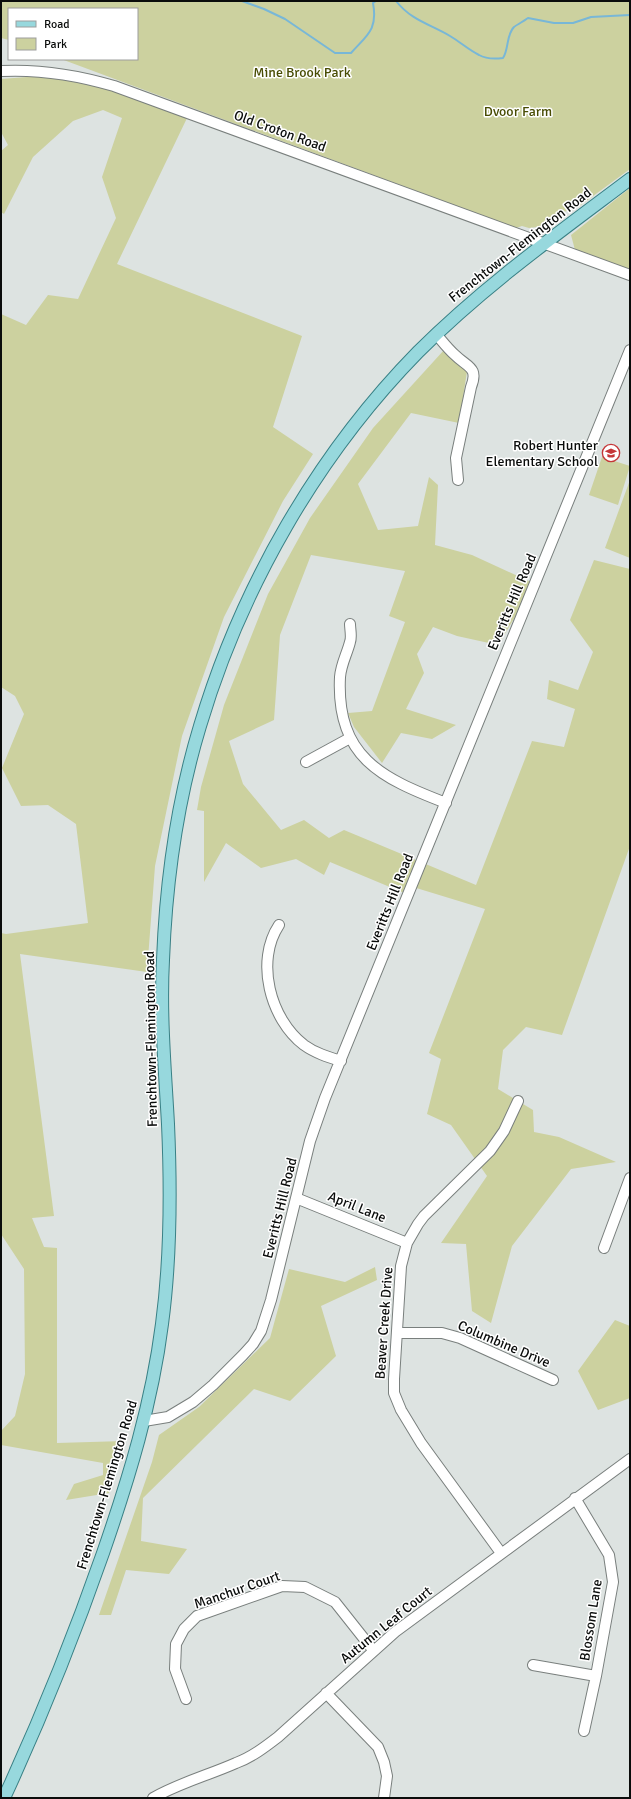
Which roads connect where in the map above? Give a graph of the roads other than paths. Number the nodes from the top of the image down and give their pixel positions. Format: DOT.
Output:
graph roads {
  1 [pos="1,71"];
  2 [pos="630,179"];
  3 [pos="544,243"];
  4 [pos="630,276"];
  5 [pos="436,334"];
  6 [pos="630,350"];
  7 [pos="458,480"];
  8 [pos="350,624"];
  9 [pos="350,738"];
  10 [pos="306,762"];
  11 [pos="446,803"];
  12 [pos="279,925"];
  13 [pos="341,1061"];
  14 [pos="518,1101"];
  15 [pos="630,1178"];
  16 [pos="296,1198"];
  17 [pos="407,1243"];
  18 [pos="604,1248"];
  19 [pos="397,1332"];
  20 [pos="553,1380"];
  21 [pos="144,1421"];
  22 [pos="630,1458"];
  23 [pos="575,1498"];
  24 [pos="501,1553"];
  25 [pos="373,1650"];
  26 [pos="533,1665"];
  27 [pos="596,1676"];
  28 [pos="326,1693"];
  29 [pos="186,1699"];
  30 [pos="584,1731"];
  31 [pos="4,1798"];
  32 [pos="153,1798"];
  33 [pos="384,1798"];
  1 -- 3 [label="street, Old Croton Road"];
  2 -- 3 [label="main road, Frenchtown-Flemington Road"];
  3 -- 4 [label="street, Old Croton Road"];
  3 -- 5 [label="main road, Frenchtown-Flemington Road"];
  5 -- 7 [label="street"];
  5 -- 21 [label="main road, Frenchtown-Flemington Road"];
  6 -- 11 [label="street, Everitts Hill Road"];
  8 -- 9 [label="street"];
  9 -- 10 [label="street"];
  9 -- 11 [label="street"];
  11 -- 13 [label="street, Everitts Hill Road"];
  12 -- 13 [label="street"];
  13 -- 16 [label="street, Everitts Hill Road"];
  14 -- 17 [label="street, Beaver Creek Drive"];
  15 -- 18 [label="street"];
  16 -- 17 [label="street, April Lane"];
  16 -- 21 [label="street, Everitts Hill Road"];
  17 -- 19 [label="street, Beaver Creek Drive"];
  19 -- 20 [label="street, Columbine Drive"];
  19 -- 24 [label="street, Beaver Creek Drive"];
  21 -- 31 [label="main road, Frenchtown-Flemington Road"];
  22 -- 23 [label="street, Autumn Leaf Court"];
  23 -- 24 [label="street, Autumn Leaf Court"];
  23 -- 27 [label="street, Blossom Lane"];
  24 -- 25 [label="street, Autumn Leaf Court"];
  25 -- 28 [label="street, Autumn Leaf Court"];
  25 -- 29 [label="street, Manchur Court"];
  26 -- 27 [label="street"];
  27 -- 30 [label="street, Blossom Lane"];
  28 -- 32 [label="street, Autumn Leaf Court"];
  28 -- 33 [label="street"];
}
